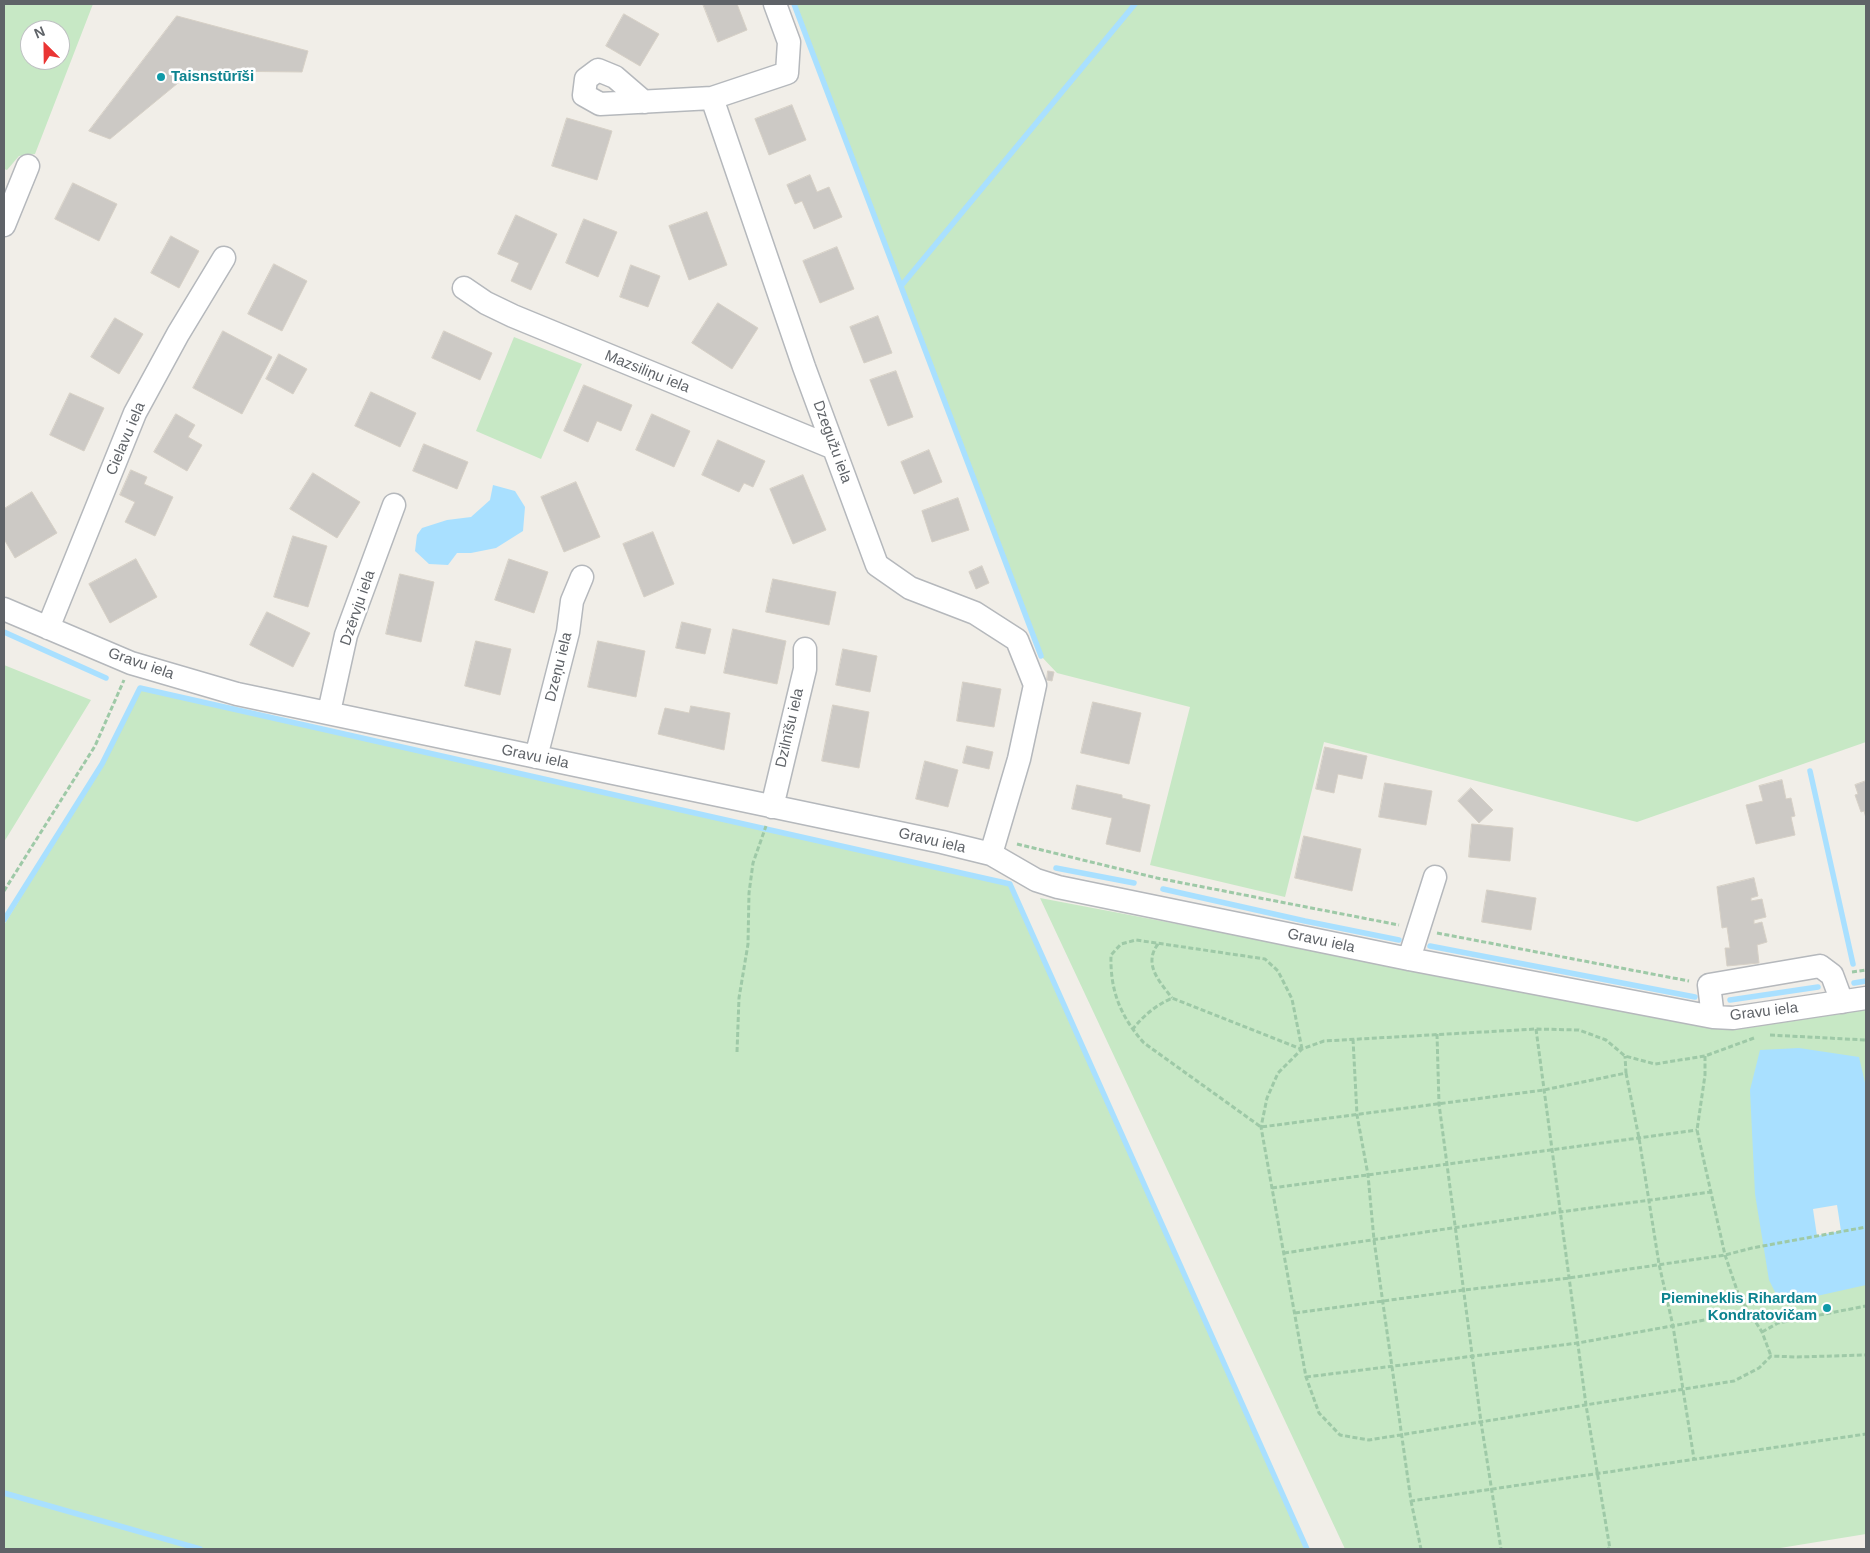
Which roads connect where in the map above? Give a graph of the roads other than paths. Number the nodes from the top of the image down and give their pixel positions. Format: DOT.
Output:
graph roads {
  1 [pos="775,4"];
  2 [pos="712,98"];
  3 [pos="644,102"];
  4 [pos="28,166"];
  5 [pos="4,225"];
  6 [pos="224,258"];
  7 [pos="464,288"];
  8 [pos="834,448"];
  9 [pos="394,505"];
  10 [pos="582,577"];
  11 [pos="4,609"];
  12 [pos="48,628"];
  13 [pos="805,649"];
  14 [pos="329,712"];
  15 [pos="536,757"];
  16 [pos="772,807"];
  17 [pos="991,854"];
  18 [pos="1435,877"];
  19 [pos="1409,959"];
  20 [pos="1866,998"];
  21 [pos="1842,1002"];
  22 [pos="1713,1017"];
  1 -- 2 [label="street"];
  2 -- 3 [label="street"];
  2 -- 8 [label="street, Dzegužu iela"];
  4 -- 5 [label="street"];
  6 -- 12 [label="street, Cielavu iela"];
  7 -- 8 [label="street, Mazsiliņu iela"];
  8 -- 17 [label="street, Dzegužu iela"];
  9 -- 14 [label="street, Dzērvju iela"];
  10 -- 15 [label="street, Dzeņu iela"];
  11 -- 12 [label="street, Gravu iela"];
  12 -- 14 [label="street, Gravu iela"];
  13 -- 16 [label="street, Dzilnīšu iela"];
  14 -- 15 [label="street, Gravu iela"];
  15 -- 16 [label="street, Gravu iela"];
  16 -- 17 [label="street, Gravu iela"];
  17 -- 19 [label="street, Gravu iela"];
  18 -- 19 [label="street"];
  19 -- 22 [label="street, Gravu iela"];
  20 -- 21 [label="street, Gravu iela"];
  21 -- 22 [label="street, Gravu iela"];
  21 -- 22 [label="street"];
}
